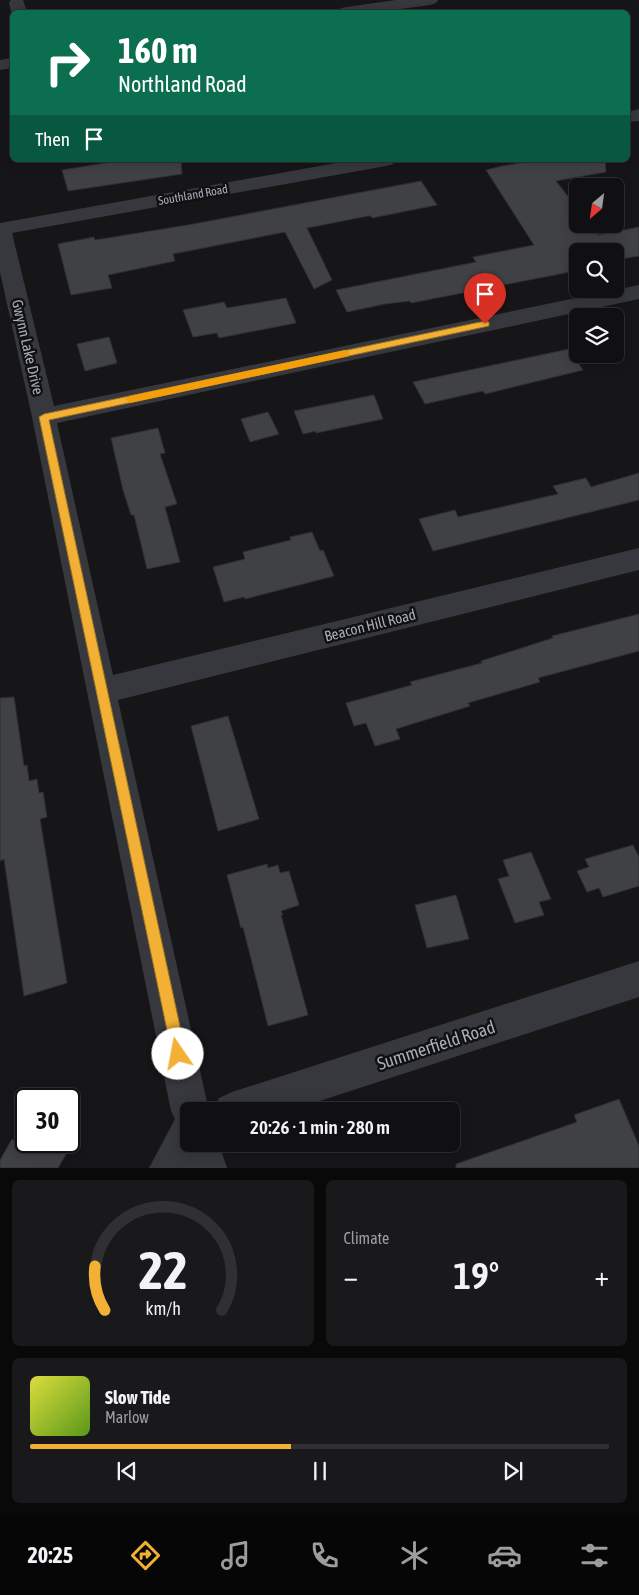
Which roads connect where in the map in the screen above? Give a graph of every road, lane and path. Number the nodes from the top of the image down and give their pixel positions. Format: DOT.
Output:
graph roads {
  1 [pos="430,0"];
  2 [pos="361,10"];
  3 [pos="375,162"];
  4 [pos="1,229"];
  5 [pos="639,292"];
  6 [pos="44,417"];
  7 [pos="639,559"];
  8 [pos="101,691"];
  9 [pos="639,979"];
  10 [pos="188,1102"];
  11 [pos="260,1102"];
  12 [pos="180,1147"];
  13 [pos="203,1152"];
  14 [pos="168,1168"];
  15 [pos="208,1168"];
  1 -- 2 [label="street"];
  3 -- 4 [label="street, Southland Road"];
  4 -- 6 [label="street, Gwynn Lake Drive"];
  5 -- 6 [label="street"];
  6 -- 8 [label="street, Gwynn Lake Drive"];
  7 -- 8 [label="street, Beacon Hill Road"];
  8 -- 10 [label="street, Gwynn Lake Drive"];
  9 -- 11 [label="street, Summerfield Road"];
  12 -- 14 [label="street"];
  13 -- 15 [label="street"];
}
